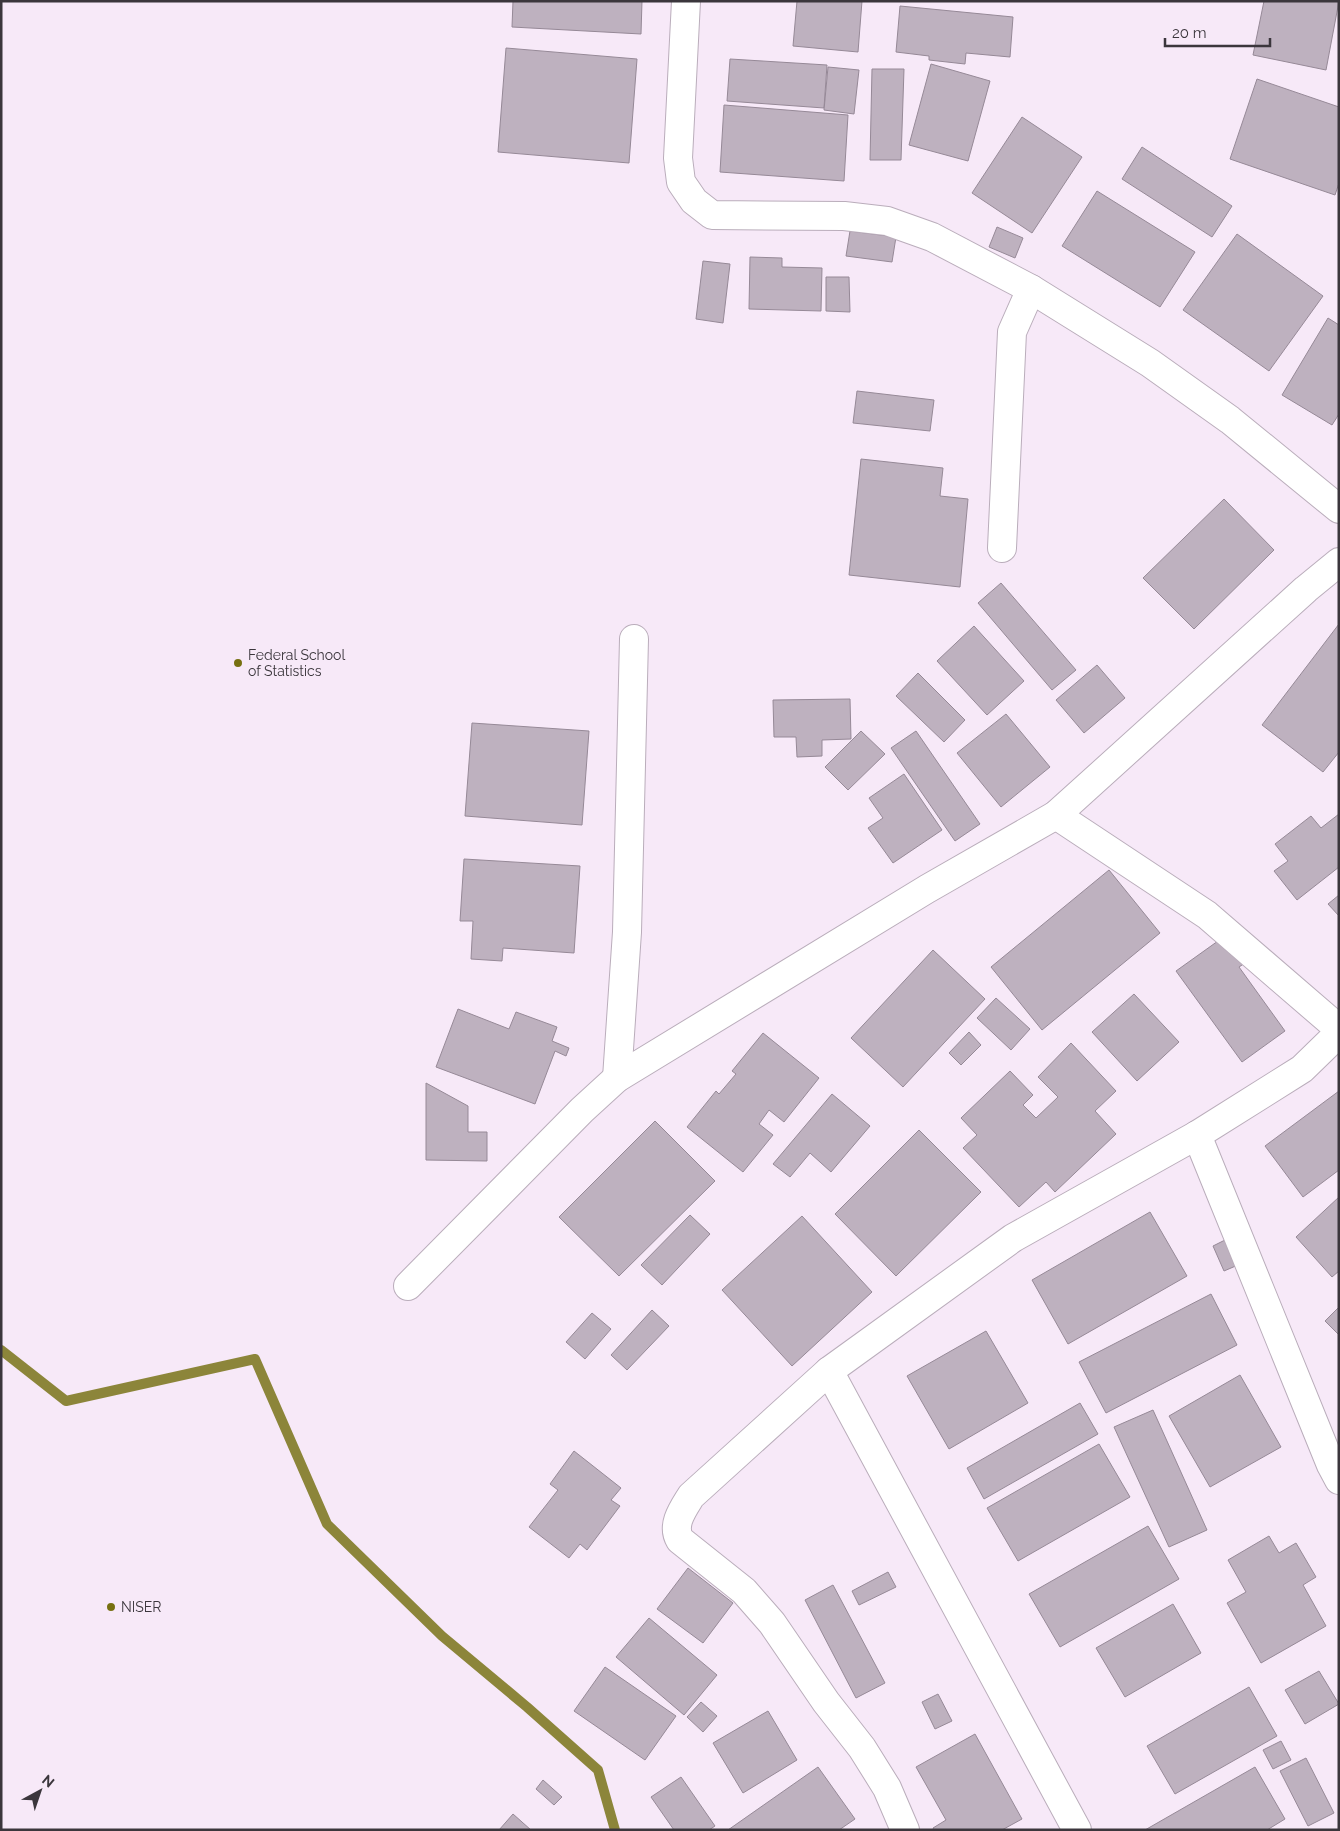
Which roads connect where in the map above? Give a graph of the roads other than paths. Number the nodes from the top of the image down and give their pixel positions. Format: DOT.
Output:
graph roads {
  1 [pos="686,1"];
  2 [pos="1031,289"];
  3 [pos="1339,510"];
  4 [pos="1002,548"];
  5 [pos="1339,562"];
  6 [pos="634,639"];
  7 [pos="1056,815"];
  8 [pos="1339,1029"];
  9 [pos="1339,1033"];
  10 [pos="617,1078"];
  11 [pos="1197,1135"];
  12 [pos="408,1286"];
  13 [pos="829,1372"];
  14 [pos="1339,1480"];
  15 [pos="905,1830"];
  16 [pos="1077,1830"];
  1 -- 2 [label="street"];
  2 -- 3 [label="street"];
  2 -- 4 [label="street"];
  5 -- 7 [label="street"];
  6 -- 10 [label="street"];
  7 -- 8 [label="street"];
  7 -- 10 [label="street"];
  9 -- 11 [label="street"];
  10 -- 12 [label="street"];
  11 -- 13 [label="street"];
  11 -- 14 [label="street"];
  13 -- 15 [label="street"];
  13 -- 16 [label="street"];
}
